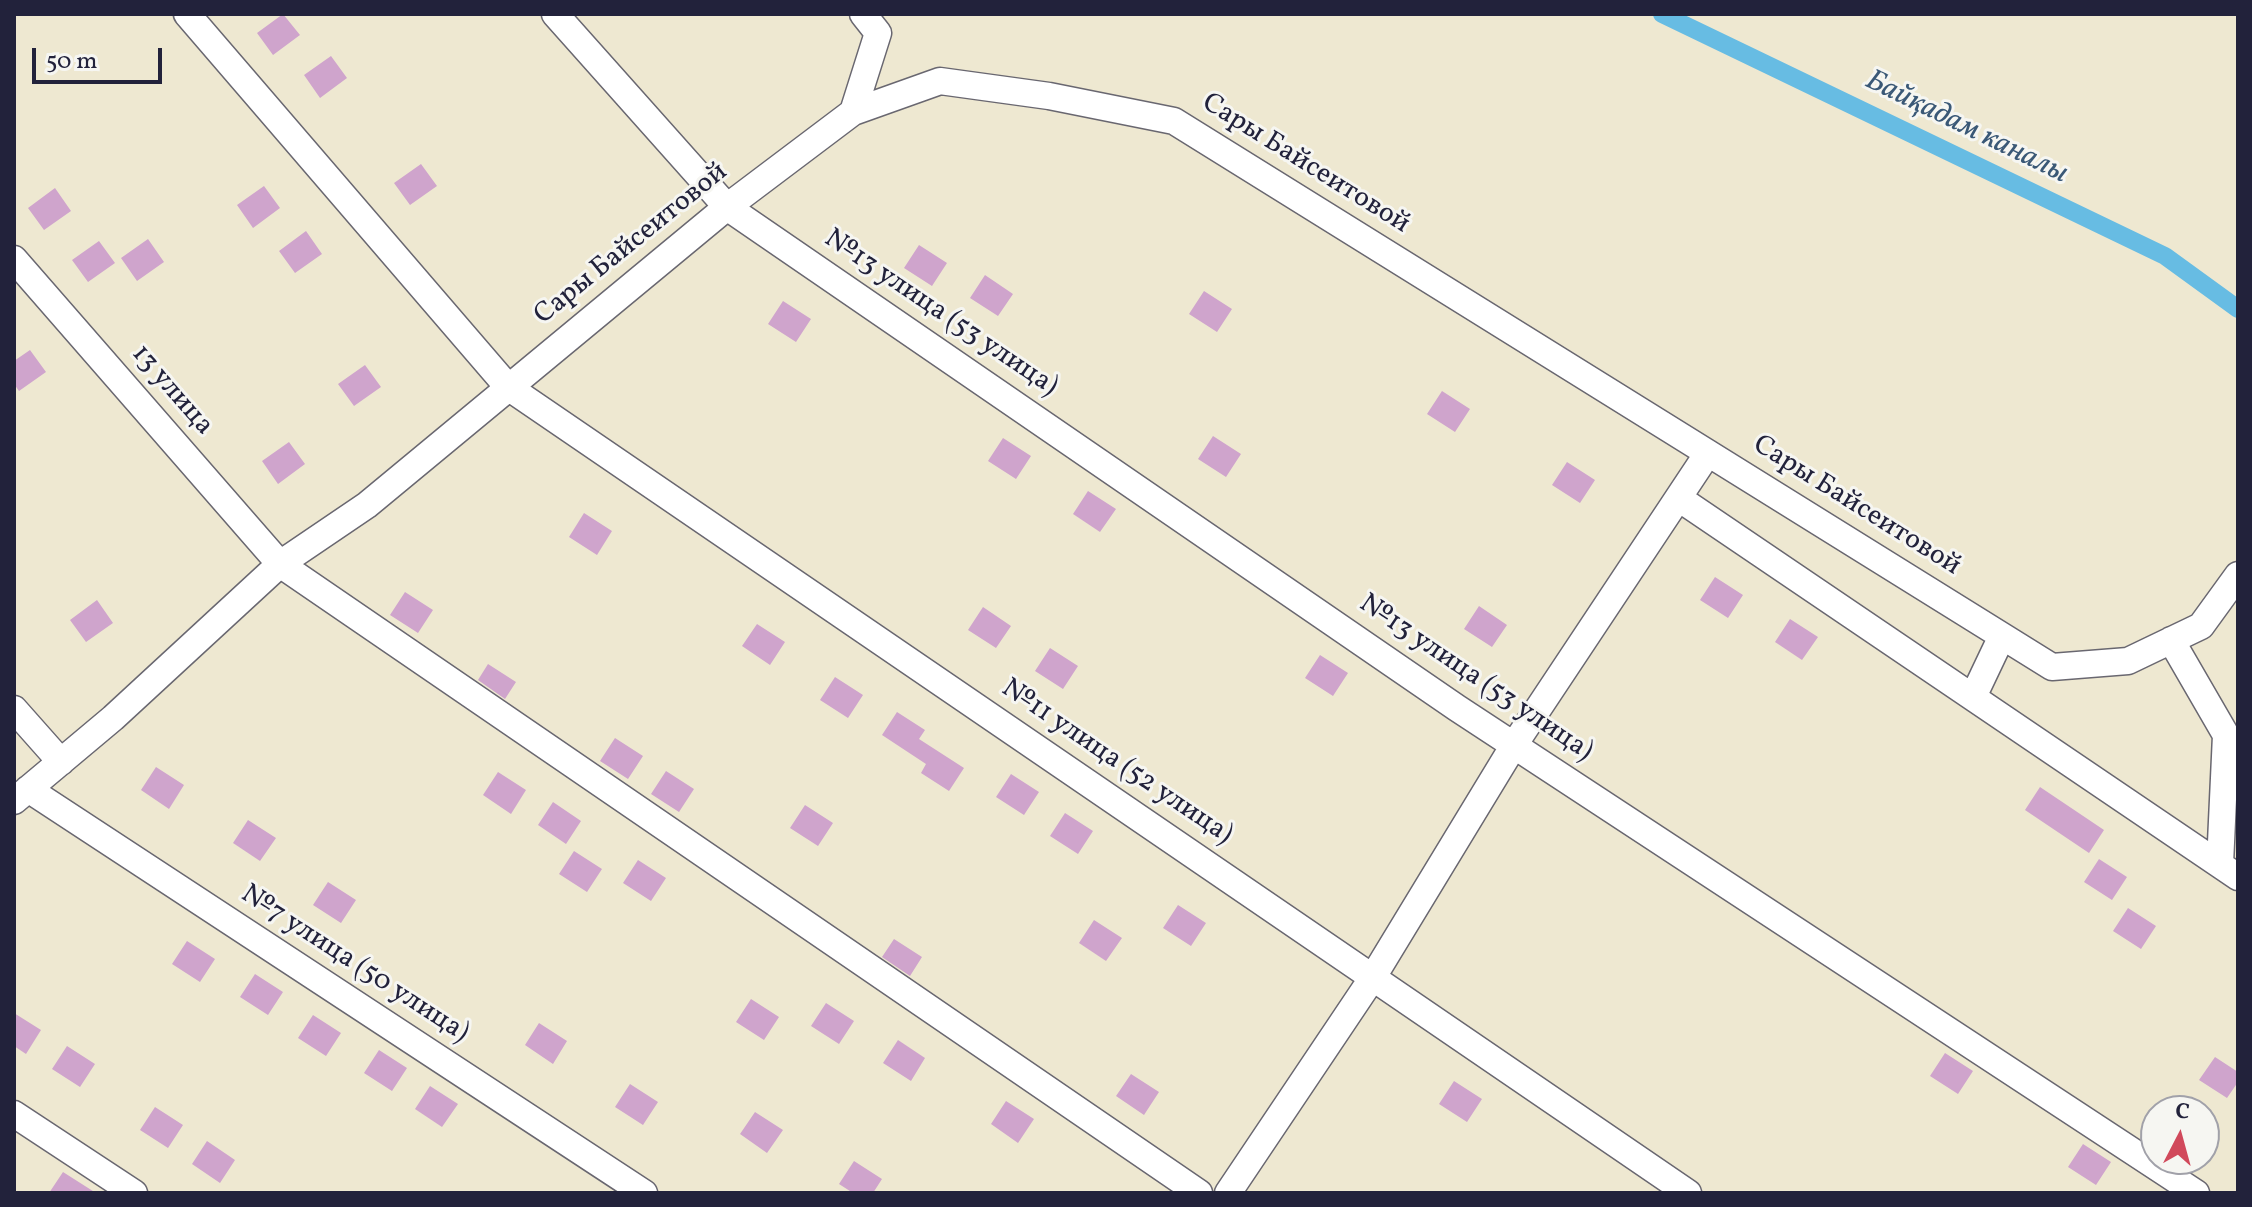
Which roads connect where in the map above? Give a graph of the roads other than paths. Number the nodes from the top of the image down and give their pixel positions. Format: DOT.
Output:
graph roads {
  1 [pos="187,14"];
  2 [pos="555,14"];
  3 [pos="863,14"];
  4 [pos="853,112"];
  5 [pos="727,207"];
  6 [pos="14,259"];
  7 [pos="508,387"];
  8 [pos="1708,453"];
  9 [pos="1680,499"];
  10 [pos="280,564"];
  11 [pos="2238,575"];
  12 [pos="2002,636"];
  13 [pos="2171,640"];
  14 [pos="1973,697"];
  15 [pos="14,709"];
  16 [pos="1514,745"];
  17 [pos="61,762"];
  18 [pos="21,795"];
  19 [pos="2229,871"];
  20 [pos="1373,977"];
  21 [pos="14,1114"];
  22 [pos="134,1193"];
  23 [pos="644,1193"];
  24 [pos="1199,1193"];
  25 [pos="1228,1193"];
  26 [pos="1688,1193"];
  27 [pos="2196,1193"];
  1 -- 7 [label="street, №11 улица (52 улица)"];
  2 -- 5 [label="street, №13 улица (53 улица)"];
  3 -- 4 [label="street"];
  4 -- 5 [label="street, Сары Байсеитовой"];
  4 -- 8 [label="street, Сары Байсеитовой"];
  5 -- 7 [label="street, Сары Байсеитовой"];
  5 -- 16 [label="street, №13 улица (53 улица)"];
  6 -- 10 [label="street, 13 улица"];
  7 -- 10 [label="street, Сары Байсеитовой"];
  7 -- 20 [label="street, №11 улица (52 улица)"];
  8 -- 9 [label="street"];
  8 -- 12 [label="street, Сары Байсеитовой"];
  9 -- 14 [label="street"];
  9 -- 16 [label="street"];
  10 -- 17 [label="street, Сары Байсеитовой"];
  10 -- 24 [label="street, 13 улица"];
  11 -- 13 [label="street, Сары Байсеитовой"];
  12 -- 13 [label="street, Сары Байсеитовой"];
  12 -- 14 [label="street"];
  13 -- 19 [label="street"];
  14 -- 19 [label="street"];
  15 -- 17 [label="street"];
  16 -- 20 [label="street"];
  16 -- 27 [label="street, №13 улица (53 улица)"];
  17 -- 18 [label="street, Сары Байсеитовой"];
  18 -- 23 [label="street, №7 улица (50 улица)"];
  20 -- 25 [label="street"];
  20 -- 26 [label="street, №11 улица (52 улица)"];
  21 -- 22 [label="street"];
}
